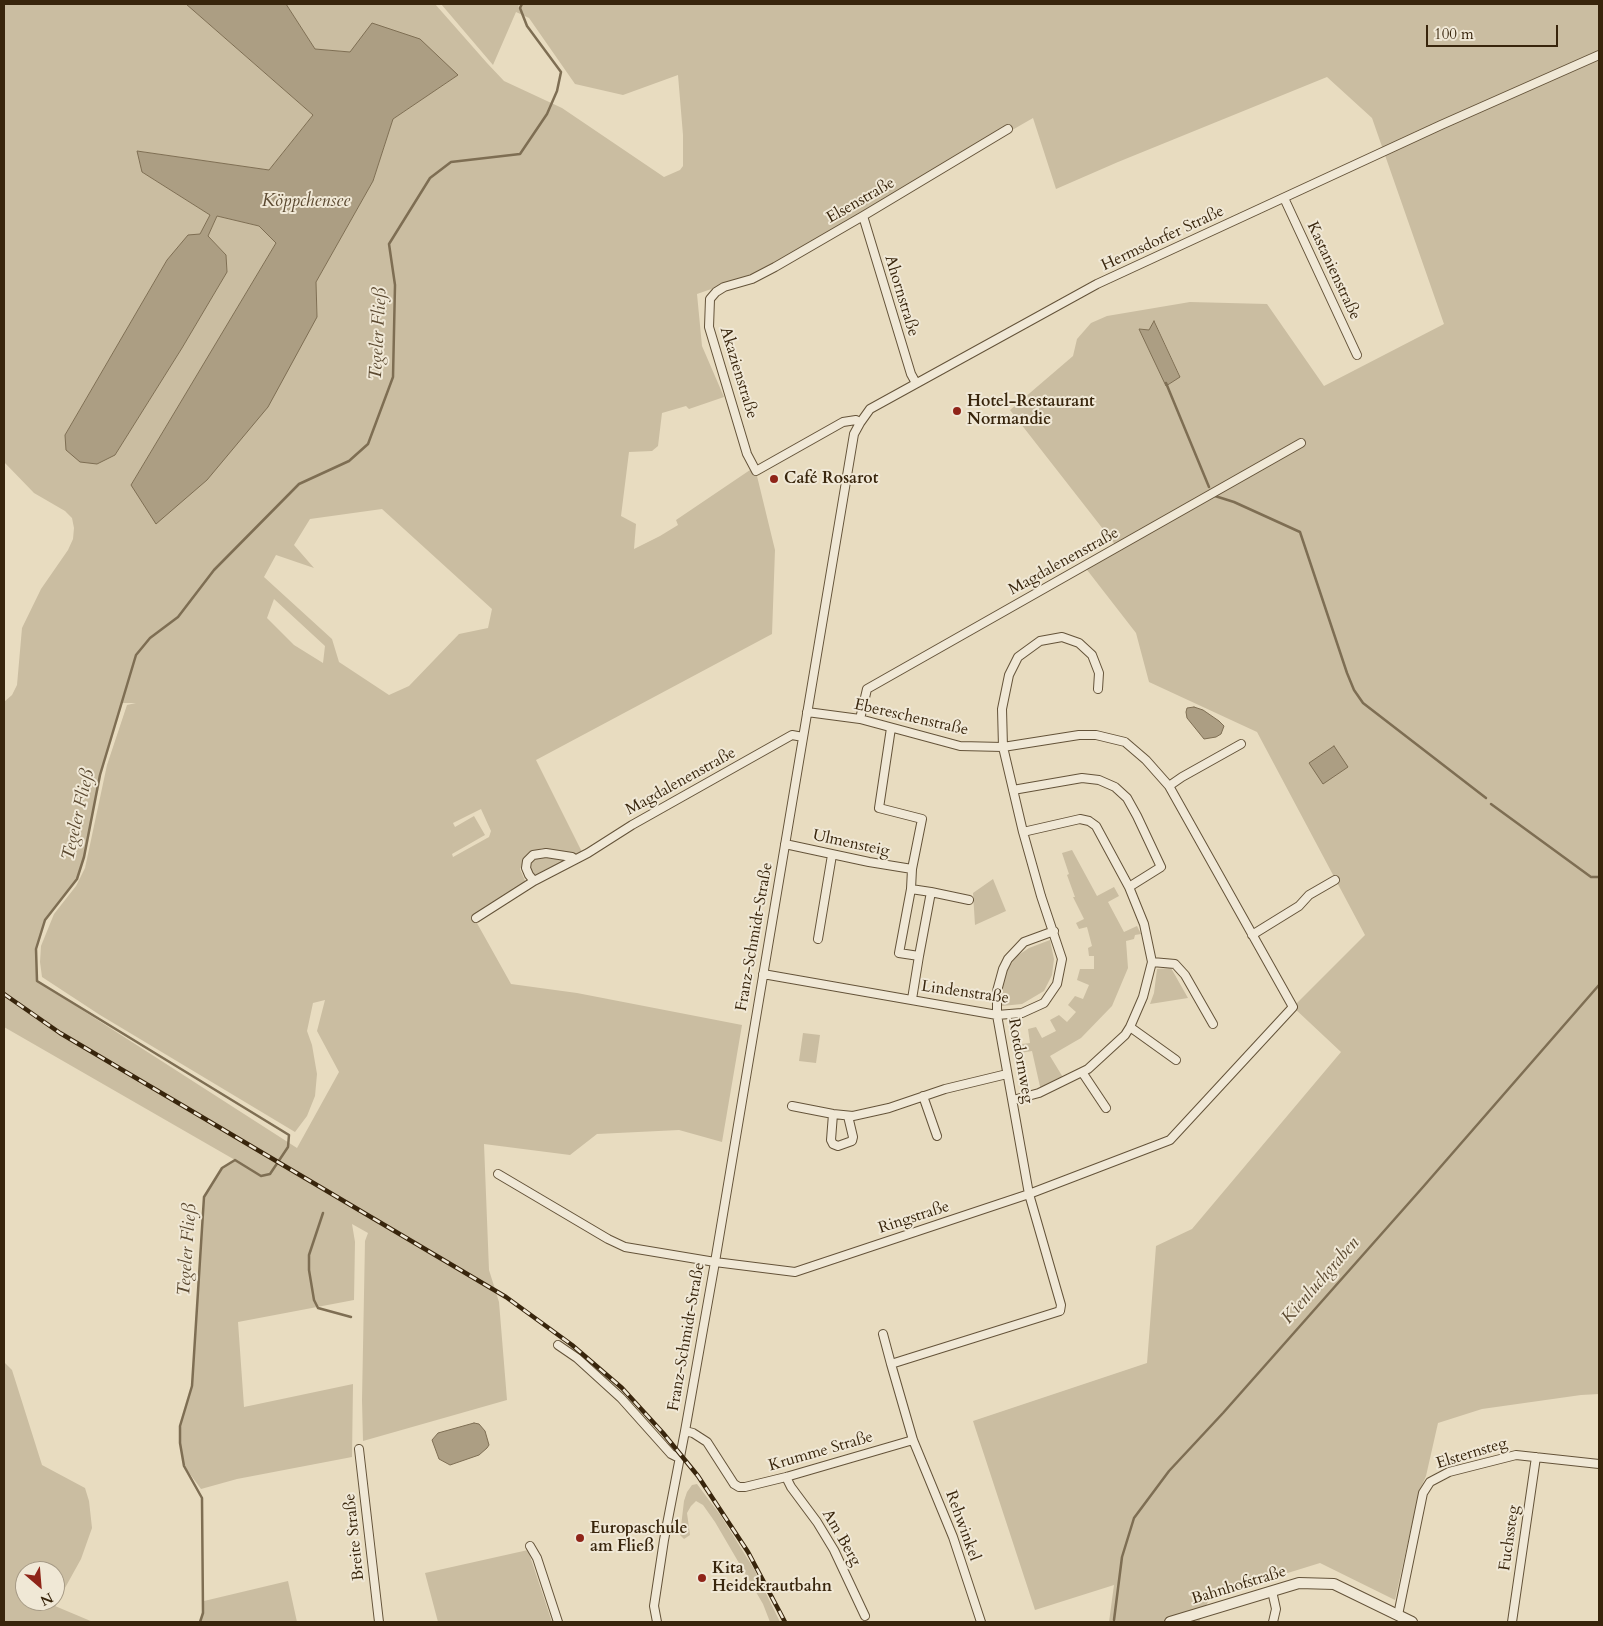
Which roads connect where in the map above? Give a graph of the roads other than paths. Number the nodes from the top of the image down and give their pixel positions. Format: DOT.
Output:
graph roads {
  1 [pos="1599,55"];
  2 [pos="1008,129"];
  3 [pos="1284,198"];
  4 [pos="863,216"];
  5 [pos="724,288"];
  6 [pos="1357,355"];
  7 [pos="916,383"];
  8 [pos="860,423"];
  9 [pos="1301,443"];
  10 [pos="1098,688"];
  11 [pos="807,712"];
  12 [pos="860,719"];
  13 [pos="891,728"];
  14 [pos="803,737"];
  15 [pos="1241,744"];
  16 [pos="1003,747"];
  17 [pos="1169,786"];
  18 [pos="1013,790"];
  19 [pos="1023,832"];
  20 [pos="785,844"];
  21 [pos="832,855"];
  22 [pos="575,859"];
  23 [pos="912,869"];
  24 [pos="1335,880"];
  25 [pos="534,882"];
  26 [pos="1129,887"];
  27 [pos="911,889"];
  28 [pos="931,892"];
  29 [pos="969,900"];
  30 [pos="476,918"];
  31 [pos="1054,931"];
  32 [pos="1252,935"];
  33 [pos="818,939"];
  34 [pos="919,956"];
  35 [pos="1152,962"];
  36 [pos="763,974"];
  37 [pos="912,999"];
  38 [pos="1293,1007"];
  39 [pos="997,1015"];
  40 [pos="1213,1024"];
  41 [pos="1130,1028"];
  42 [pos="1176,1060"];
  43 [pos="1082,1072"];
  44 [pos="1007,1074"];
  45 [pos="923,1096"];
  46 [pos="1013,1100"];
  47 [pos="792,1106"];
  48 [pos="1106,1108"];
  49 [pos="834,1114"];
  50 [pos="848,1116"];
  51 [pos="937,1136"];
  52 [pos="498,1174"];
  53 [pos="1029,1194"];
  54 [pos="715,1262"];
  55 [pos="883,1334"];
  56 [pos="558,1345"];
  57 [pos="891,1364"];
  58 [pos="685,1431"];
  59 [pos="913,1440"];
  60 [pos="359,1449"];
  61 [pos="1536,1457"];
  62 [pos="679,1458"];
  63 [pos="1599,1464"];
  64 [pos="786,1477"];
  65 [pos="530,1546"];
  66 [pos="1272,1591"];
  67 [pos="865,1616"];
  68 [pos="1399,1618"];
  69 [pos="379,1622"];
  70 [pos="558,1622"];
  71 [pos="657,1622"];
  72 [pos="981,1622"];
  73 [pos="1170,1622"];
  74 [pos="1273,1622"];
  75 [pos="1412,1622"];
  76 [pos="1512,1622"];
  1 -- 3 [label="street, Hermsdorfer Straße"];
  2 -- 4 [label="street, Elsenstraße"];
  3 -- 6 [label="street, Kastanienstraße"];
  3 -- 7 [label="street, Hermsdorfer Straße"];
  4 -- 5 [label="street, Elsenstraße"];
  4 -- 7 [label="street, Ahornstraße"];
  5 -- 8 [label="street, Akazienstraße"];
  7 -- 8 [label="street, Hermsdorfer Straße"];
  8 -- 11 [label="street, Franz-Schmidt-Straße"];
  9 -- 12 [label="street, Magdalenenstraße"];
  10 -- 16 [label="street, Lindenstraße"];
  11 -- 12 [label="street, Ebereschenstraße"];
  11 -- 14 [label="street, Franz-Schmidt-Straße"];
  12 -- 13 [label="street, Ebereschenstraße"];
  13 -- 16 [label="street, Ebereschenstraße"];
  13 -- 23 [label="street"];
  14 -- 20 [label="street, Franz-Schmidt-Straße"];
  14 -- 22 [label="street, Magdalenenstraße"];
  15 -- 17 [label="street"];
  16 -- 17 [label="street, Ebereschenstraße"];
  16 -- 18 [label="street, Lindenstraße"];
  17 -- 32 [label="street, Ebereschenstraße"];
  18 -- 19 [label="street, Lindenstraße"];
  18 -- 26 [label="street"];
  19 -- 26 [label="street"];
  19 -- 31 [label="street, Lindenstraße"];
  20 -- 21 [label="street, Ulmensteig"];
  20 -- 36 [label="street, Franz-Schmidt-Straße"];
  21 -- 23 [label="street, Ulmensteig"];
  21 -- 33 [label="street"];
  22 -- 25 [label="street, Magdalenenstraße"];
  22 -- 25 [label="street"];
  23 -- 27 [label="street"];
  24 -- 32 [label="street"];
  25 -- 30 [label="street, Magdalenenstraße"];
  26 -- 35 [label="street"];
  27 -- 28 [label="street"];
  27 -- 34 [label="street"];
  28 -- 29 [label="street"];
  28 -- 34 [label="street"];
  31 -- 39 [label="street, Rotdornweg"];
  31 -- 39 [label="street, Lindenstraße"];
  32 -- 38 [label="street, Ebereschenstraße"];
  34 -- 37 [label="street"];
  35 -- 40 [label="street"];
  35 -- 41 [label="street"];
  36 -- 37 [label="street, Lindenstraße"];
  36 -- 54 [label="street, Franz-Schmidt-Straße"];
  37 -- 39 [label="street, Lindenstraße"];
  38 -- 53 [label="street, Ringstraße"];
  39 -- 44 [label="street, Rotdornweg"];
  41 -- 42 [label="street"];
  41 -- 43 [label="street"];
  43 -- 46 [label="street"];
  43 -- 48 [label="street"];
  44 -- 45 [label="street"];
  44 -- 46 [label="street, Rotdornweg"];
  45 -- 50 [label="street"];
  45 -- 51 [label="street"];
  46 -- 53 [label="street, Rotdornweg"];
  47 -- 49 [label="street"];
  49 -- 50 [label="street"];
  49 -- 50 [label="street"];
  52 -- 54 [label="street, Ringstraße"];
  53 -- 54 [label="street, Ringstraße"];
  53 -- 57 [label="street"];
  54 -- 58 [label="street, Franz-Schmidt-Straße"];
  55 -- 57 [label="street"];
  56 -- 62 [label="street, Franz-Schmidt-Straße"];
  57 -- 59 [label="street"];
  58 -- 62 [label="street, Franz-Schmidt-Straße"];
  58 -- 64 [label="street, Krumme Straße"];
  59 -- 64 [label="street, Krumme Straße"];
  59 -- 72 [label="street, Rehwinkel"];
  60 -- 69 [label="street, Breite Straße"];
  61 -- 63 [label="street, Elsternsteg"];
  61 -- 68 [label="street, Elsternsteg"];
  61 -- 76 [label="street, Fuchssteg"];
  62 -- 71 [label="street, Franz-Schmidt-Straße"];
  64 -- 67 [label="street, Am Berg"];
  65 -- 70 [label="street"];
  66 -- 68 [label="street, Bahnhofstraße"];
  66 -- 73 [label="street, Bahnhofstraße"];
  66 -- 74 [label="street"];
  68 -- 75 [label="street, Bahnhofstraße"];
}
